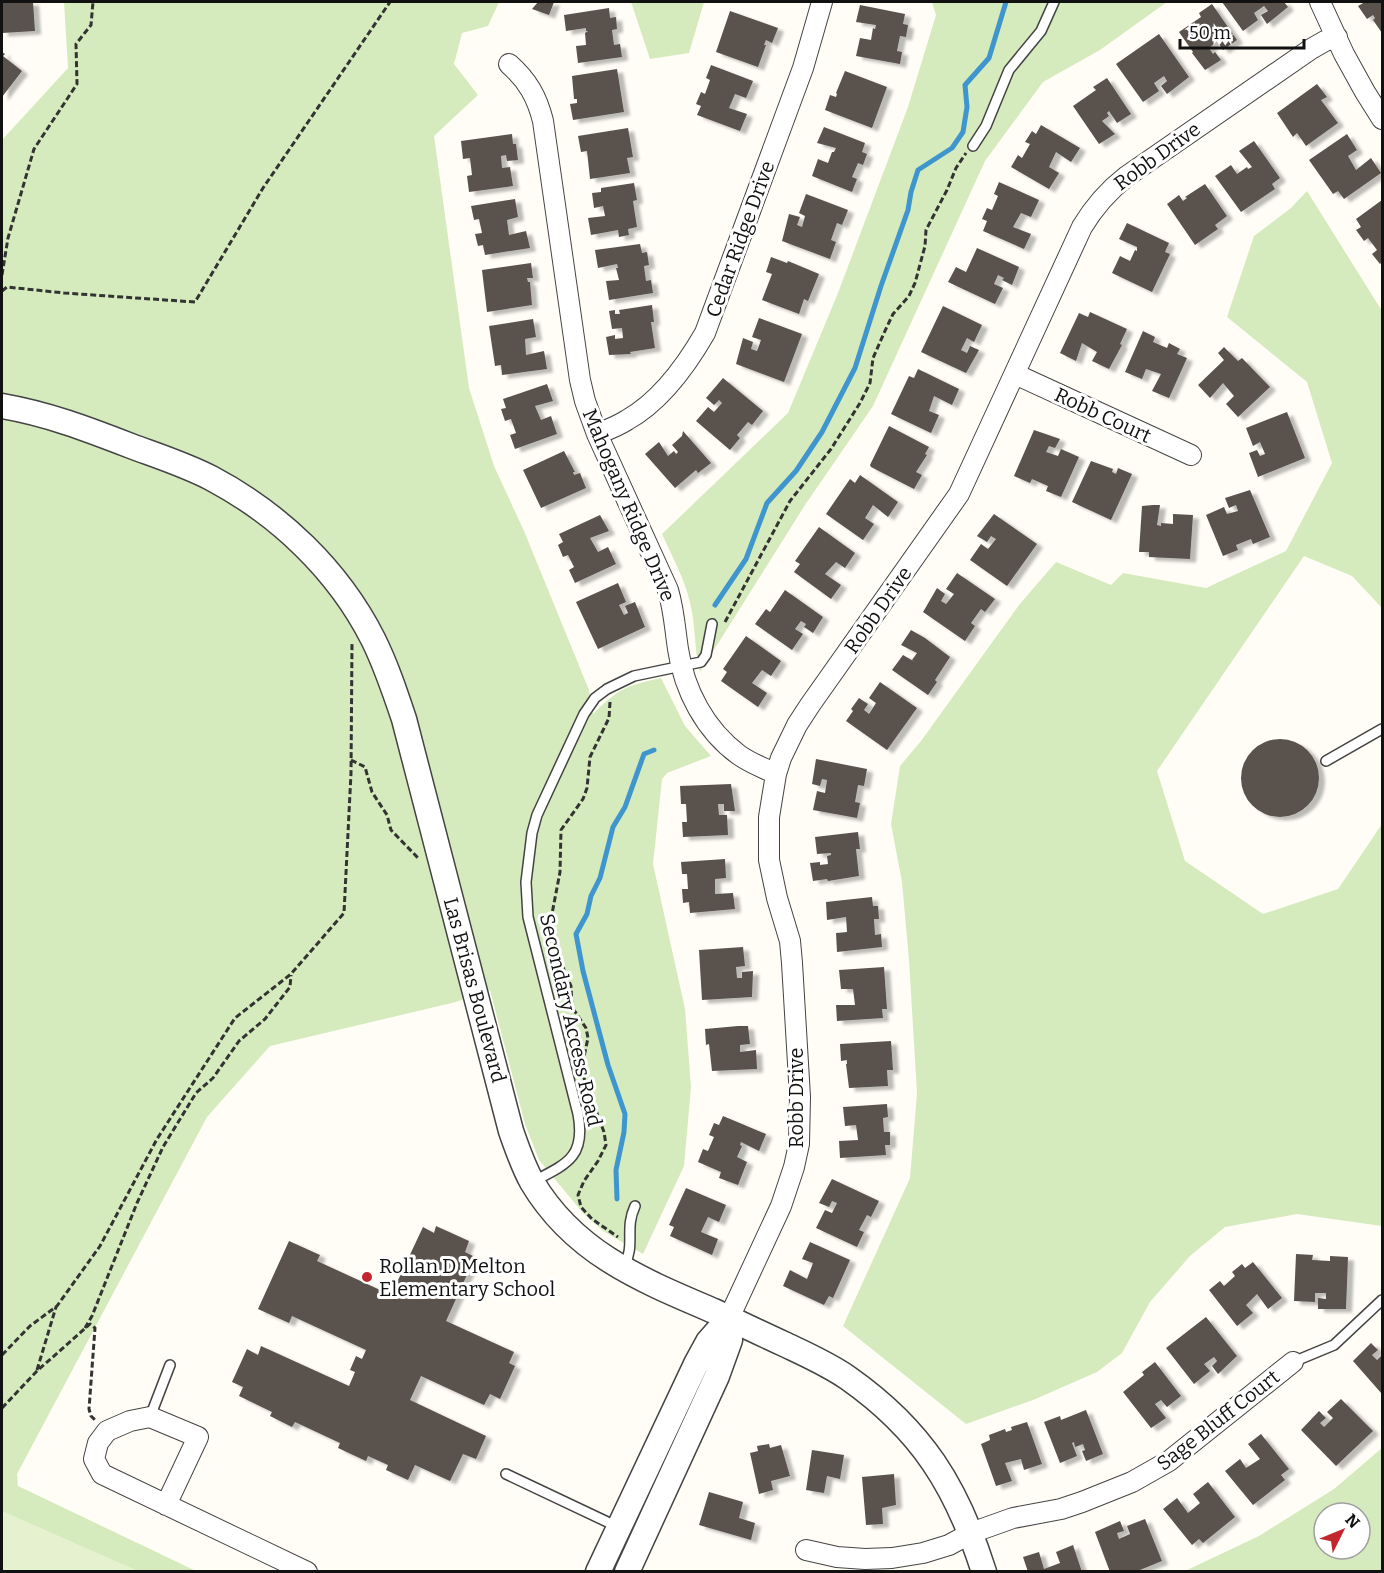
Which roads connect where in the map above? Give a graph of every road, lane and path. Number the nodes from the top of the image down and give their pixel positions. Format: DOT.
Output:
graph roads {
  1 [pos="93,2"];
  2 [pos="390,2"];
  3 [pos="822,2"];
  4 [pos="1054,2"];
  5 [pos="1320,2"];
  6 [pos="1337,37"];
  7 [pos="509,64"];
  8 [pos="1383,119"];
  9 [pos="973,146"];
  10 [pos="2,275"];
  11 [pos="2,291"];
  12 [pos="1015,374"];
  13 [pos="2,406"];
  14 [pos="597,434"];
  15 [pos="1191,455"];
  16 [pos="712,624"];
  17 [pos="368,631"];
  18 [pos="708,645"];
  19 [pos="681,665"];
  20 [pos="606,688"];
  21 [pos="1383,729"];
  22 [pos="351,760"];
  23 [pos="1326,761"];
  24 [pos="776,774"];
  25 [pos="442,862"];
  26 [pos="291,974"];
  27 [pos="532,1182"];
  28 [pos="635,1206"];
  29 [pos="631,1246"];
  30 [pos="623,1269"];
  31 [pos="1383,1300"];
  32 [pos="57,1306"];
  33 [pos="729,1318"];
  34 [pos="85,1328"];
  35 [pos="2,1355"];
  36 [pos="1293,1362"];
  37 [pos="170,1365"];
  38 [pos="37,1371"];
  39 [pos="2,1408"];
  40 [pos="150,1417"];
  41 [pos="107,1431"];
  42 [pos="506,1474"];
  43 [pos="166,1505"];
  44 [pos="620,1528"];
  45 [pos="971,1533"];
  46 [pos="806,1550"];
  47 [pos="865,1565"];
  48 [pos="307,1572"];
  49 [pos="598,1572"];
  50 [pos="627,1572"];
  51 [pos="984,1572"];
  1 -- 10 [label="path"];
  2 -- 11 [label="path"];
  3 -- 14 [label="street, Cedar Ridge Drive"];
  4 -- 9 [label="lane"];
  5 -- 6 [label="street"];
  6 -- 8 [label="street"];
  6 -- 12 [label="street, Robb Drive"];
  7 -- 14 [label="street, Mahogany Ridge Drive"];
  9 -- 18 [label="path"];
  12 -- 15 [label="street, Robb Court"];
  12 -- 24 [label="street, Robb Drive"];
  13 -- 17 [label="street, Las Brisas Boulevard"];
  14 -- 19 [label="street, Mahogany Ridge Drive"];
  16 -- 18 [label="lane"];
  17 -- 22 [label="path"];
  17 -- 25 [label="street, Las Brisas Boulevard"];
  18 -- 19 [label="lane, Secondary Access Road"];
  19 -- 20 [label="lane, Secondary Access Road"];
  19 -- 24 [label="street, Mahogany Ridge Drive"];
  20 -- 27 [label="lane, Secondary Access Road"];
  20 -- 29 [label="path"];
  21 -- 23 [label="lane"];
  22 -- 25 [label="path"];
  22 -- 26 [label="path"];
  24 -- 33 [label="street, Robb Drive"];
  25 -- 27 [label="street, Las Brisas Boulevard"];
  26 -- 32 [label="path"];
  26 -- 34 [label="path"];
  27 -- 30 [label="street, Las Brisas Boulevard"];
  28 -- 29 [label="lane"];
  29 -- 30 [label="lane"];
  30 -- 33 [label="street, Las Brisas Boulevard"];
  31 -- 36 [label="lane"];
  32 -- 35 [label="path"];
  32 -- 38 [label="path"];
  33 -- 44 [label="street, Robb Drive"];
  33 -- 45 [label="street, Las Brisas Boulevard"];
  33 -- 50 [label="street, Robb Drive"];
  34 -- 38 [label="path"];
  34 -- 41 [label="path"];
  36 -- 45 [label="street, Sage Bluff Court"];
  37 -- 40 [label="lane"];
  38 -- 39 [label="path"];
  40 -- 41 [label="street"];
  40 -- 43 [label="street"];
  41 -- 43 [label="street"];
  42 -- 44 [label="lane"];
  43 -- 48 [label="street"];
  44 -- 49 [label="street, Robb Drive"];
  45 -- 47 [label="street, Sage Bluff Court"];
  45 -- 51 [label="street, Las Brisas Boulevard"];
  46 -- 47 [label="street, Sage Bluff Court"];
}
